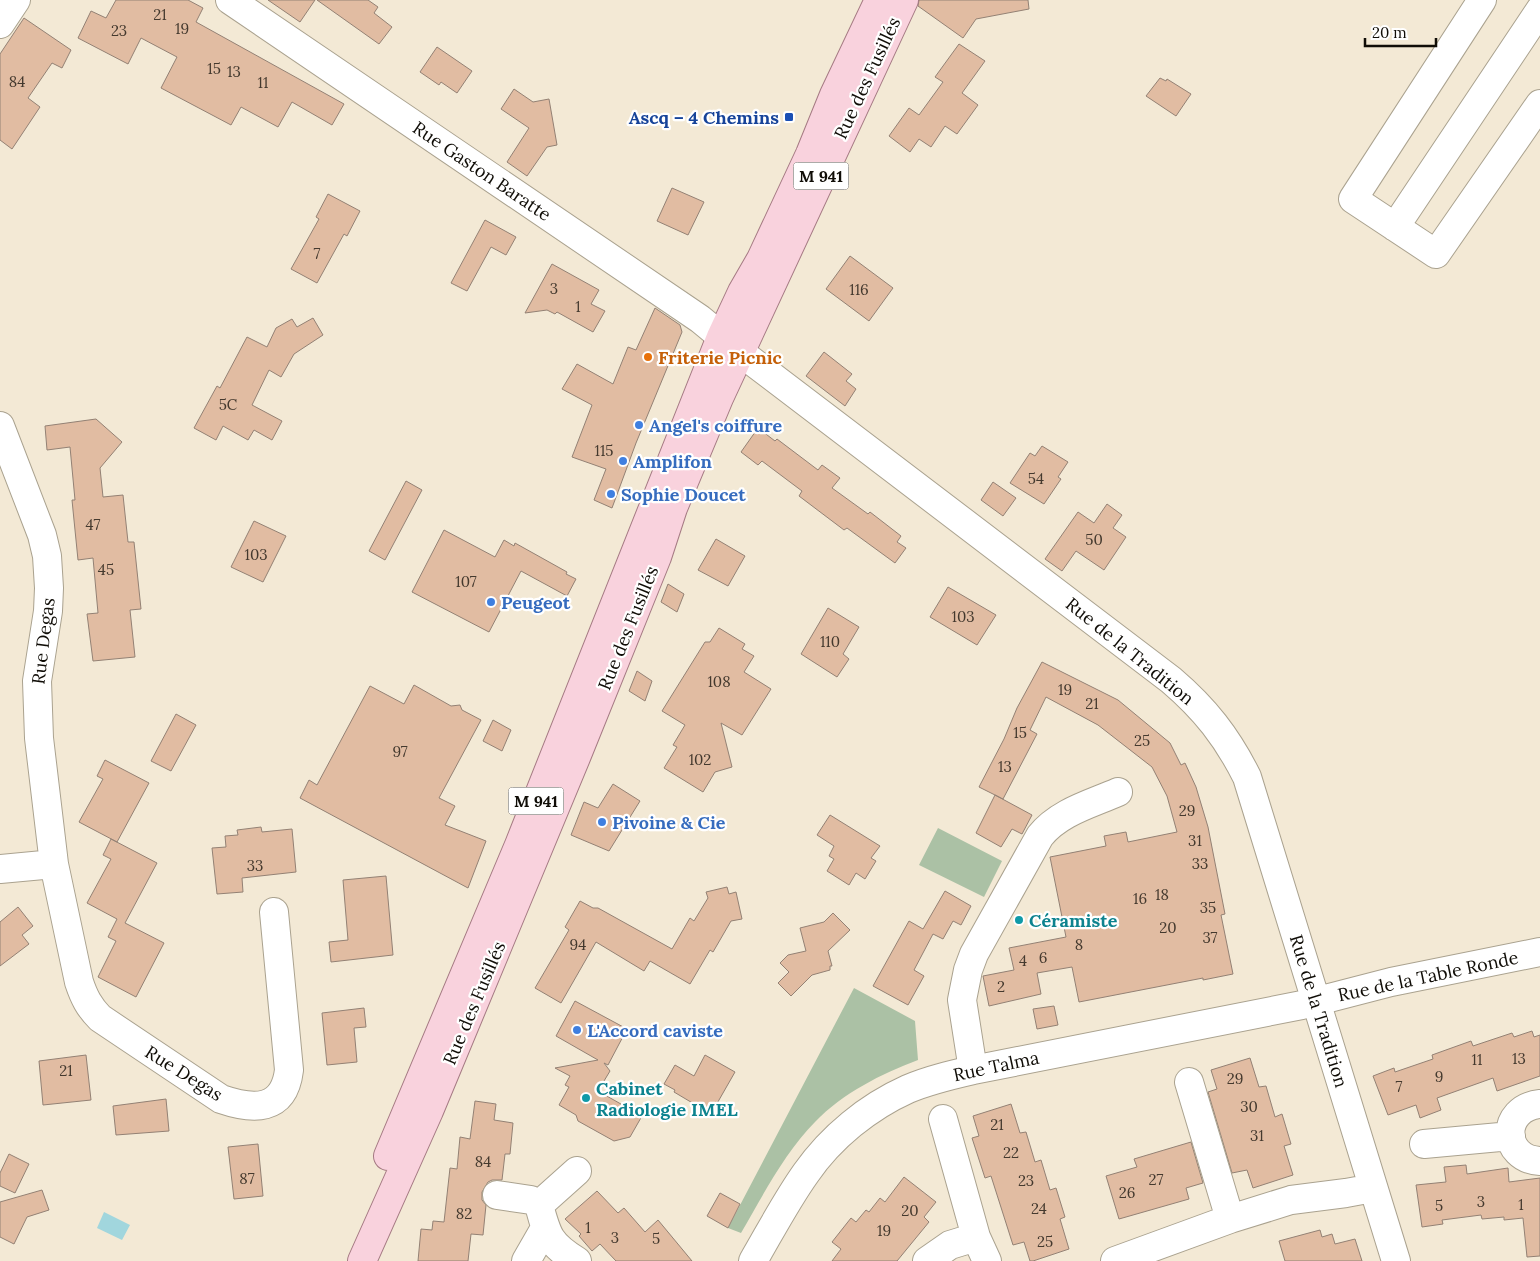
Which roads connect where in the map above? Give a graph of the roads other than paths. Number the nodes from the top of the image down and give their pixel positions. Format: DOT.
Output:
graph roads {
  1 [pos="16,0"];
  2 [pos="230,0"];
  3 [pos="879,0"];
  4 [pos="904,0"];
  5 [pos="1482,0"];
  6 [pos="1540,10"];
  7 [pos="0,24"];
  8 [pos="1540,104"];
  9 [pos="1395,226"];
  10 [pos="731,345"];
  11 [pos="0,426"];
  12 [pos="1118,792"];
  13 [pos="54,864"];
  14 [pos="0,869"];
  15 [pos="274,912"];
  16 [pos="1540,952"];
  17 [pos="1317,1001"];
  18 [pos="973,1070"];
  19 [pos="1189,1082"];
  20 [pos="1540,1104"];
  21 [pos="943,1119"];
  22 [pos="1510,1136"];
  23 [pos="1424,1144"];
  24 [pos="1540,1161"];
  25 [pos="578,1170"];
  26 [pos="1373,1188"];
  27 [pos="497,1195"];
  28 [pos="542,1216"];
  29 [pos="1230,1219"];
  30 [pos="981,1249"];
  31 [pos="1130,1258"];
  32 [pos="343,1261"];
  33 [pos="362,1261"];
  34 [pos="526,1261"];
  35 [pos="577,1261"];
  36 [pos="753,1261"];
  37 [pos="927,1261"];
  38 [pos="1396,1261"];
  1 -- 7 [label="street"];
  2 -- 10 [label="street, Rue Gaston Baratte"];
  3 -- 10 [label="main road, Rue des Fusillés / M 941"];
  4 -- 10 [label="main road, Rue des Fusillés / M 941"];
  5 -- 9 [label="street"];
  6 -- 9 [label="street"];
  8 -- 9 [label="street"];
  10 -- 17 [label="street, Rue de la Tradition"];
  10 -- 32 [label="main road, Rue des Fusillés / M 941"];
  10 -- 33 [label="main road, Rue des Fusillés / M 941"];
  11 -- 13 [label="street, Rue Degas"];
  12 -- 18 [label="street"];
  13 -- 14 [label="street"];
  13 -- 15 [label="street, Rue Degas"];
  16 -- 17 [label="street, Rue de la Table Ronde"];
  17 -- 18 [label="street, Rue Talma"];
  17 -- 26 [label="street, Rue de la Tradition"];
  18 -- 36 [label="street, Rue Talma"];
  19 -- 29 [label="street"];
  20 -- 22 [label="street"];
  21 -- 30 [label="street"];
  22 -- 23 [label="street"];
  22 -- 24 [label="street"];
  25 -- 28 [label="street"];
  26 -- 29 [label="street"];
  26 -- 38 [label="street, Rue de la Tradition"];
  27 -- 28 [label="street"];
  28 -- 34 [label="street"];
  28 -- 35 [label="street"];
  29 -- 31 [label="street"];
  30 -- 37 [label="street"];
}
